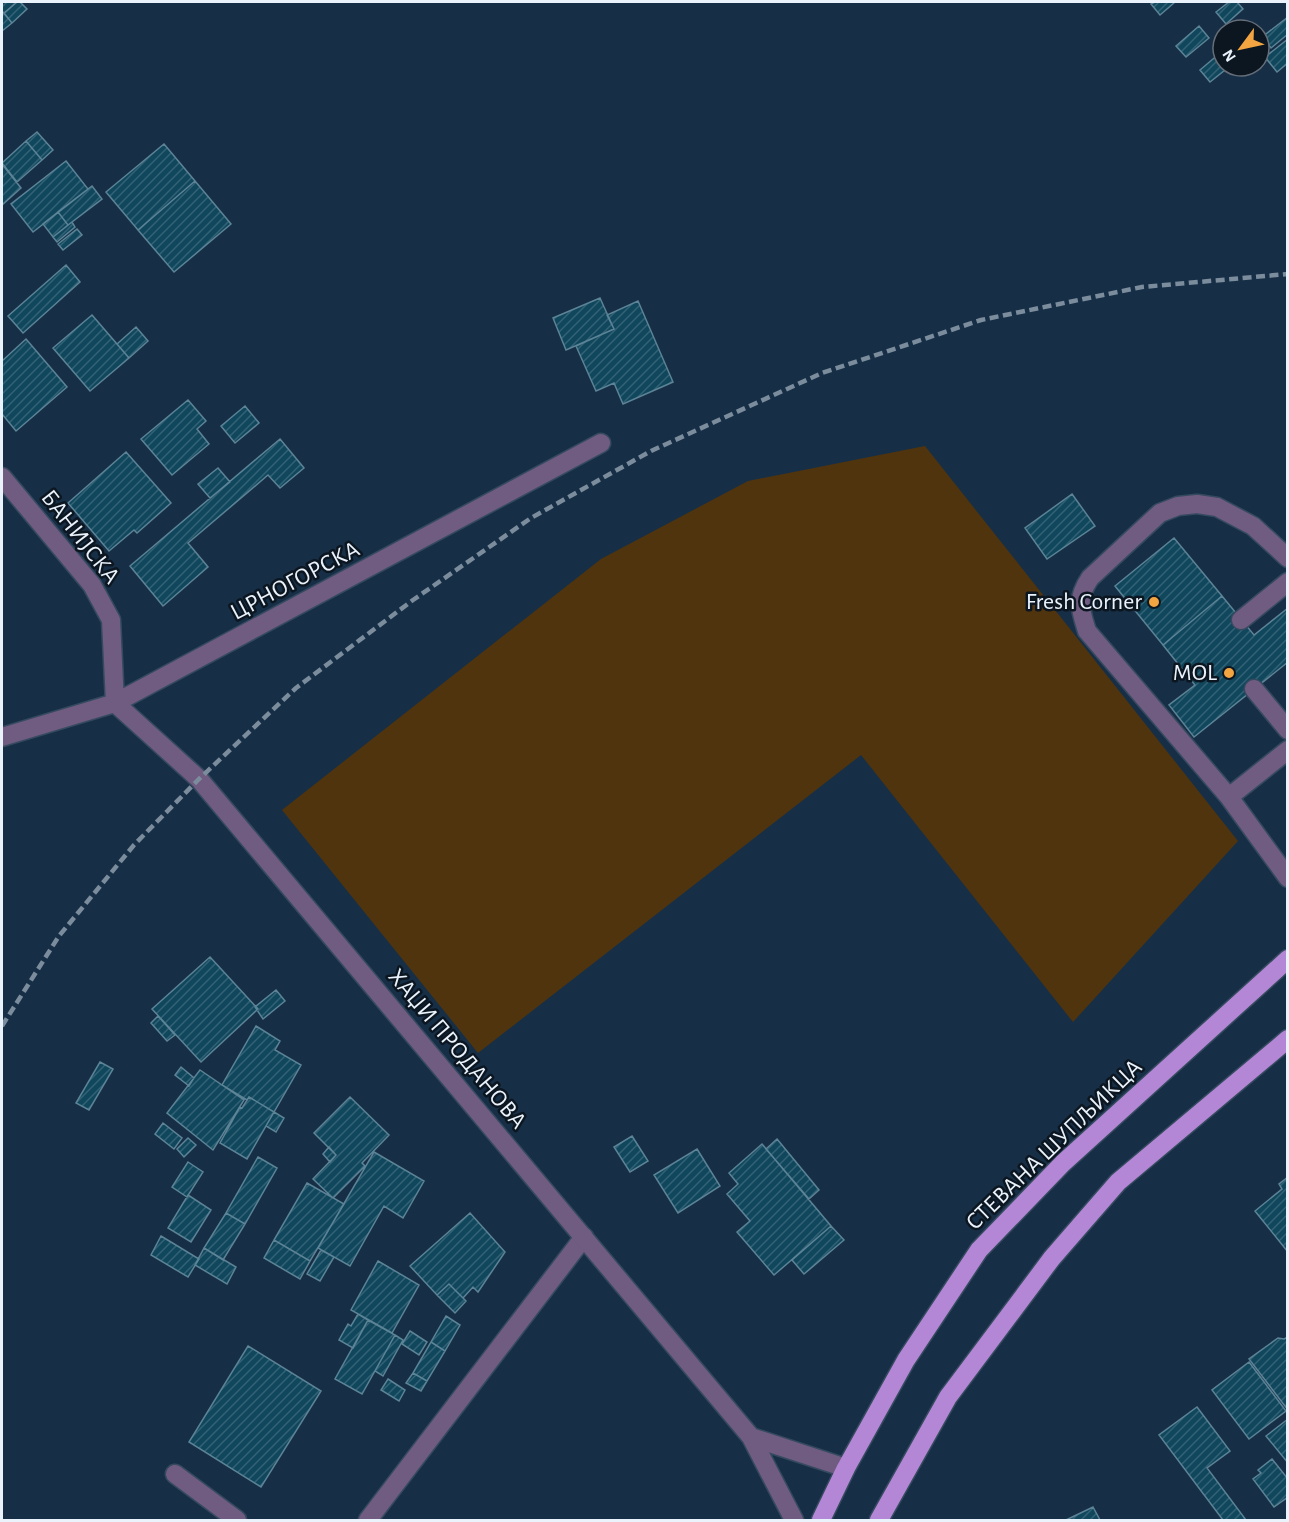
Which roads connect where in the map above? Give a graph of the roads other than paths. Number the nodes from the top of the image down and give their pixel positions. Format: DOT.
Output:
graph roads {
  1 [pos="601,443"];
  2 [pos="2,477"];
  3 [pos="1287,558"];
  4 [pos="1287,582"];
  5 [pos="1241,620"];
  6 [pos="1254,689"];
  7 [pos="115,703"];
  8 [pos="1287,730"];
  9 [pos="2,737"];
  10 [pos="1287,750"];
  11 [pos="1229,797"];
  12 [pos="1287,878"];
  13 [pos="1287,959"];
  14 [pos="1287,1039"];
  15 [pos="584,1238"];
  16 [pos="751,1437"];
  17 [pos="846,1468"];
  18 [pos="175,1474"];
  19 [pos="237,1521"];
  20 [pos="368,1521"];
  21 [pos="794,1521"];
  22 [pos="821,1521"];
  23 [pos="879,1521"];
  1 -- 7 [label="street, ЦРНОГОРСКА"];
  2 -- 7 [label="street, БАНИЈСКА"];
  3 -- 11 [label="street"];
  4 -- 5 [label="street"];
  6 -- 8 [label="street"];
  7 -- 9 [label="street, ЦРНОГОРСКА"];
  7 -- 15 [label="street, ХАЏИ ПРОДАНОВА"];
  10 -- 11 [label="street"];
  11 -- 12 [label="street"];
  13 -- 17 [label="main road, СТЕВАНА ШУПЉИКЦА"];
  14 -- 23 [label="main road"];
  15 -- 16 [label="street, ХАЏИ ПРОДАНОВА"];
  15 -- 20 [label="street"];
  16 -- 17 [label="street"];
  16 -- 21 [label="street, ХАЏИ ПРОДАНОВА"];
  17 -- 22 [label="main road, СТЕВАНА ШУПЉИКЦА"];
  18 -- 19 [label="street"];
}
